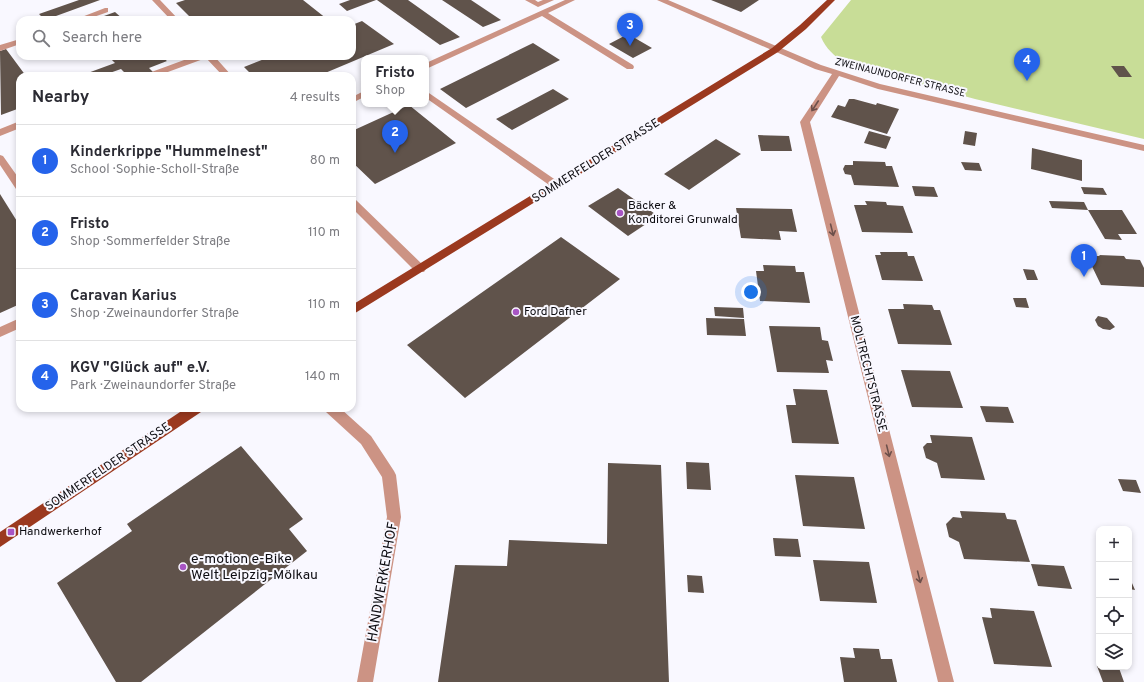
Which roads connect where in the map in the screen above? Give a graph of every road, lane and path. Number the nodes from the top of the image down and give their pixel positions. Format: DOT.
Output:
graph roads {
  1 [pos="156,0"];
  2 [pos="529,0"];
  3 [pos="550,0"];
  4 [pos="571,0"];
  5 [pos="661,0"];
  6 [pos="831,0"];
  7 [pos="106,10"];
  8 [pos="542,13"];
  9 [pos="89,16"];
  10 [pos="171,16"];
  11 [pos="16,42"];
  12 [pos="0,48"];
  13 [pos="775,50"];
  14 [pos="192,60"];
  15 [pos="213,60"];
  16 [pos="429,65"];
  17 [pos="630,67"];
  18 [pos="160,72"];
  19 [pos="224,72"];
  20 [pos="836,74"];
  21 [pos="429,96"];
  22 [pos="16,126"];
  23 [pos="0,133"];
  24 [pos="1144,148"];
  25 [pos="1144,154"];
  26 [pos="0,158"];
  27 [pos="16,181"];
  28 [pos="556,185"];
  29 [pos="356,206"];
  30 [pos="420,269"];
  31 [pos="356,309"];
  32 [pos="16,325"];
  33 [pos="0,332"];
  34 [pos="185,412"];
  35 [pos="335,412"];
  36 [pos="0,540"];
  37 [pos="365,682"];
  38 [pos="946,682"];
  1 -- 10 [label="street"];
  2 -- 3 [label="street"];
  4 -- 8 [label="street"];
  5 -- 13 [label="street, ZWEINAUNDORFER STRASSE"];
  6 -- 13 [label="main road, SOMMERFELDER STRASSE"];
  7 -- 9 [label="street"];
  8 -- 16 [label="street"];
  8 -- 17 [label="street"];
  11 -- 12 [label="street"];
  13 -- 20 [label="street, ZWEINAUNDORFER STRASSE"];
  13 -- 28 [label="main road, SOMMERFELDER STRASSE"];
  14 -- 18 [label="street"];
  15 -- 19 [label="street"];
  20 -- 24 [label="street, ZWEINAUNDORFER STRASSE"];
  20 -- 38 [label="street, MOLTRECHTSTRASSE, one-way"];
  21 -- 28 [label="street"];
  22 -- 23 [label="street"];
  24 -- 25 [label="street"];
  26 -- 27 [label="street"];
  28 -- 30 [label="main road, SOMMERFELDER STRASSE"];
  29 -- 30 [label="street"];
  30 -- 31 [label="main road, SOMMERFELDER STRASSE"];
  32 -- 33 [label="street"];
  34 -- 36 [label="main road, SOMMERFELDER STRASSE"];
  35 -- 37 [label="street, HANDWERKERHOF"];
}
